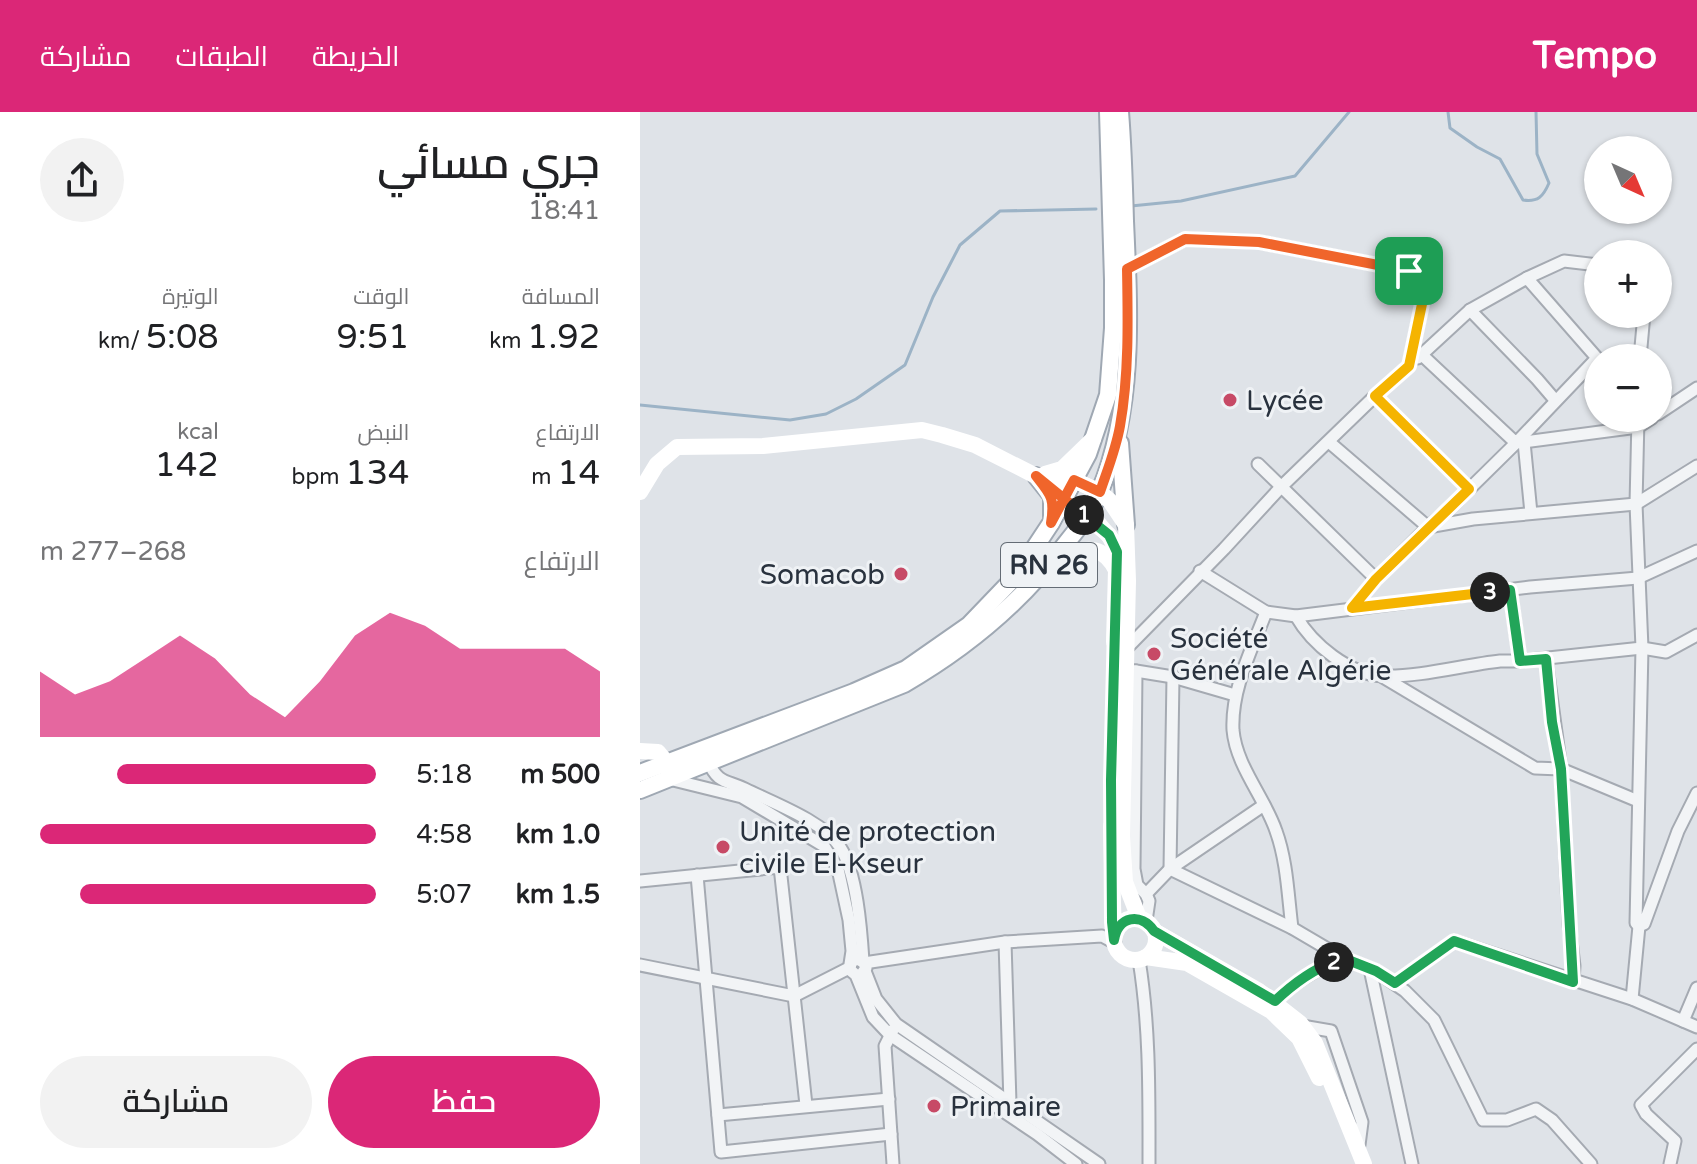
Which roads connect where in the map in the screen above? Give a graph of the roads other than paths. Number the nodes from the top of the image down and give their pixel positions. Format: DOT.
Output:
graph roads {
  1 [pos="1108,112"];
  2 [pos="1120,112"];
  3 [pos="1584,263"];
  4 [pos="1127,269"];
  5 [pos="1527,278"];
  6 [pos="1470,310"];
  7 [pos="1422,355"];
  8 [pos="1409,366"];
  9 [pos="1697,388"];
  10 [pos="1375,396"];
  11 [pos="1555,400"];
  12 [pos="1672,405"];
  13 [pos="1119,429"];
  14 [pos="1584,432"];
  15 [pos="1638,432"];
  16 [pos="1093,439"];
  17 [pos="1329,442"];
  18 [pos="1520,442"];
  19 [pos="1258,464"];
  20 [pos="1697,466"];
  21 [pos="1036,476"];
  22 [pos="1074,480"];
  23 [pos="1281,487"];
  24 [pos="1469,489"];
  25 [pos="640,492"];
  26 [pos="1100,492"];
  27 [pos="1063,499"];
  28 [pos="1636,504"];
  29 [pos="1531,513"];
  30 [pos="1086,517"];
  31 [pos="1051,523"];
  32 [pos="1126,525"];
  33 [pos="1428,527"];
  34 [pos="1697,551"];
  35 [pos="1057,556"];
  36 [pos="1200,571"];
  37 [pos="1116,574"];
  38 [pos="1638,578"];
  39 [pos="1376,579"];
  40 [pos="1510,590"];
  41 [pos="1352,608"];
  42 [pos="1266,612"];
  43 [pos="1296,616"];
  44 [pos="1697,635"];
  45 [pos="1642,648"];
  46 [pos="1125,650"];
  47 [pos="1546,659"];
  48 [pos="1520,661"];
  49 [pos="1130,670"];
  50 [pos="1382,676"];
  51 [pos="1173,677"];
  52 [pos="1235,695"];
  53 [pos="640,751"];
  54 [pos="708,761"];
  55 [pos="1561,769"];
  56 [pos="665,772"];
  57 [pos="640,773"];
  58 [pos="640,790"];
  59 [pos="1696,798"];
  60 [pos="1638,801"];
  61 [pos="1264,805"];
  62 [pos="1170,869"];
  63 [pos="697,875"];
  64 [pos="640,881"];
  65 [pos="1146,894"];
  66 [pos="1146,923"];
  67 [pos="1639,926"];
  68 [pos="1292,928"];
  69 [pos="1005,942"];
  70 [pos="1115,942"];
  71 [pos="1142,958"];
  72 [pos="1343,958"];
  73 [pos="640,965"];
  74 [pos="858,967"];
  75 [pos="1370,969"];
  76 [pos="706,978"];
  77 [pos="1573,982"];
  78 [pos="1395,983"];
  79 [pos="1697,988"];
  80 [pos="794,996"];
  81 [pos="1632,999"];
  82 [pos="1275,1001"];
  83 [pos="1683,1021"];
  84 [pos="1697,1027"];
  85 [pos="893,1030"];
  86 [pos="1697,1049"];
  87 [pos="889,1099"];
  88 [pos="1010,1103"];
  89 [pos="806,1105"];
  90 [pos="718,1115"];
  91 [pos="891,1134"];
  92 [pos="1358,1159"];
  93 [pos="893,1164"];
  94 [pos="1076,1164"];
  95 [pos="1099,1164"];
  96 [pos="1149,1164"];
  97 [pos="1412,1164"];
  98 [pos="1591,1164"];
  99 [pos="1670,1164"];
  1 -- 16 [label="main road, RN 26"];
  2 -- 4 [label="main road, RN 26"];
  3 -- 5 [label="street"];
  4 -- 8 [label="street"];
  4 -- 13 [label="main road, RN 26"];
  5 -- 6 [label="street"];
  5 -- 11 [label="street"];
  6 -- 7 [label="street"];
  6 -- 11 [label="street"];
  7 -- 8 [label="street"];
  7 -- 18 [label="street"];
  8 -- 10 [label="street"];
  9 -- 12 [label="street"];
  10 -- 17 [label="street"];
  10 -- 24 [label="street"];
  11 -- 18 [label="street"];
  13 -- 26 [label="main road, RN 26"];
  13 -- 32 [label="main road"];
  14 -- 18 [label="street"];
  15 -- 28 [label="street"];
  16 -- 21 [label="main road"];
  16 -- 22 [label="main road, RN 26"];
  17 -- 23 [label="street"];
  17 -- 33 [label="street"];
  18 -- 24 [label="street"];
  18 -- 29 [label="street"];
  19 -- 23 [label="street"];
  20 -- 28 [label="street"];
  21 -- 22 [label="main road"];
  21 -- 25 [label="main road"];
  21 -- 27 [label="main road"];
  21 -- 31 [label="main road"];
  22 -- 26 [label="main road"];
  22 -- 27 [label="main road, RN 26"];
  23 -- 36 [label="street"];
  23 -- 39 [label="street"];
  24 -- 33 [label="street"];
  26 -- 30 [label="main road, RN 26"];
  26 -- 32 [label="main road"];
  27 -- 30 [label="main road, RN 26"];
  27 -- 31 [label="main road, RN 26"];
  28 -- 29 [label="street"];
  28 -- 38 [label="street"];
  29 -- 33 [label="street"];
  30 -- 35 [label="main road, RN 26"];
  30 -- 37 [label="main road"];
  31 -- 56 [label="main road, RN 26"];
  32 -- 46 [label="main road"];
  33 -- 39 [label="street"];
  34 -- 38 [label="street"];
  35 -- 37 [label="main road"];
  35 -- 54 [label="main road, RN 26"];
  36 -- 42 [label="street"];
  36 -- 46 [label="street"];
  37 -- 70 [label="main road"];
  38 -- 40 [label="street"];
  38 -- 45 [label="street"];
  39 -- 41 [label="street"];
  40 -- 41 [label="street"];
  40 -- 48 [label="street"];
  41 -- 43 [label="street"];
  42 -- 43 [label="street"];
  42 -- 52 [label="street"];
  43 -- 50 [label="street"];
  44 -- 45 [label="street"];
  45 -- 47 [label="street"];
  45 -- 60 [label="street"];
  46 -- 49 [label="main road"];
  47 -- 48 [label="street"];
  47 -- 55 [label="street"];
  48 -- 50 [label="street"];
  49 -- 51 [label="street"];
  49 -- 65 [label="street"];
  49 -- 66 [label="main road"];
  50 -- 55 [label="street"];
  51 -- 52 [label="street"];
  51 -- 62 [label="street"];
  52 -- 61 [label="street"];
  53 -- 56 [label="main road"];
  54 -- 56 [label="main road, RN 26"];
  54 -- 74 [label="street"];
  55 -- 60 [label="street"];
  55 -- 77 [label="street"];
  56 -- 57 [label="main road, RN 26"];
  56 -- 58 [label="main road, RN 26"];
  56 -- 74 [label="street"];
  59 -- 67 [label="street"];
  60 -- 67 [label="street"];
  61 -- 62 [label="street"];
  61 -- 68 [label="street"];
  62 -- 65 [label="street"];
  62 -- 68 [label="street"];
  63 -- 64 [label="street"];
  63 -- 76 [label="street"];
  63 -- 80 [label="street"];
  65 -- 66 [label="street"];
  66 -- 70 [label="main road"];
  66 -- 71 [label="main road"];
  66 -- 82 [label="main road"];
  67 -- 81 [label="street"];
  68 -- 72 [label="street"];
  69 -- 70 [label="street"];
  69 -- 74 [label="street"];
  69 -- 88 [label="street"];
  70 -- 71 [label="main road"];
  71 -- 92 [label="main road"];
  71 -- 96 [label="street"];
  72 -- 75 [label="street"];
  72 -- 82 [label="street"];
  73 -- 76 [label="street"];
  74 -- 80 [label="street"];
  74 -- 85 [label="street"];
  75 -- 78 [label="street"];
  75 -- 97 [label="street"];
  76 -- 80 [label="street"];
  76 -- 90 [label="street"];
  77 -- 78 [label="street"];
  77 -- 81 [label="street"];
  78 -- 98 [label="street"];
  79 -- 83 [label="street"];
  80 -- 89 [label="street"];
  81 -- 83 [label="street"];
  82 -- 92 [label="main road"];
  83 -- 84 [label="street"];
  85 -- 87 [label="street"];
  85 -- 88 [label="street"];
  85 -- 94 [label="street"];
  86 -- 99 [label="street"];
  87 -- 89 [label="street"];
  87 -- 91 [label="street"];
  88 -- 95 [label="street"];
  89 -- 90 [label="street"];
  90 -- 91 [label="street"];
  91 -- 93 [label="street"];
}
